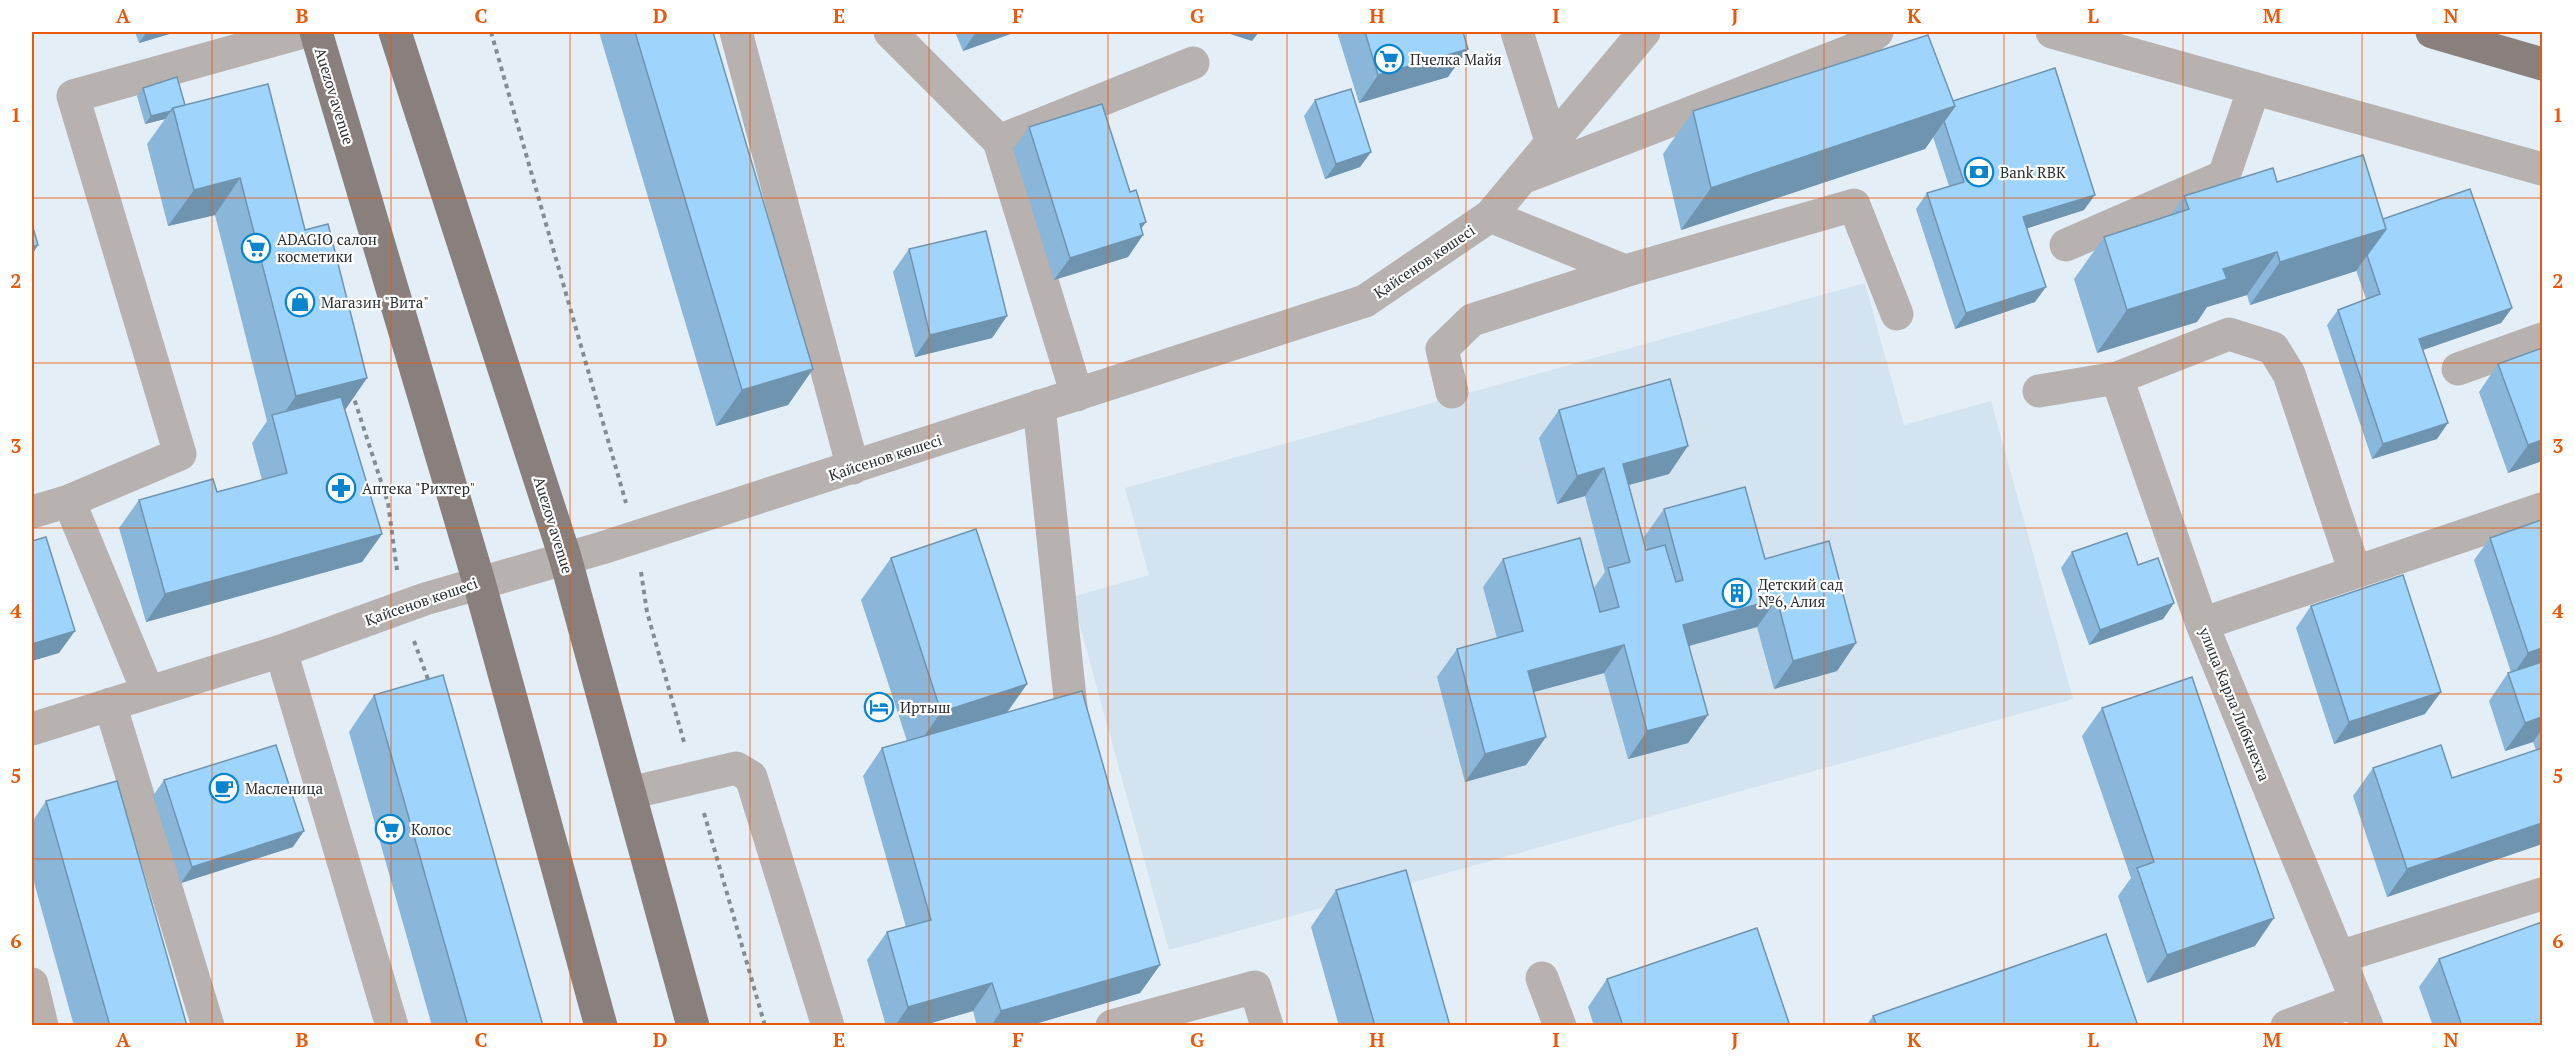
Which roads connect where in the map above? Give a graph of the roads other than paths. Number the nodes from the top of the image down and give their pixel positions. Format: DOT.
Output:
graph roads {
  1 [pos="303,32"];
  2 [pos="316,32"];
  3 [pos="395,32"];
  4 [pos="736,32"];
  5 [pos="890,32"];
  6 [pos="1517,32"];
  7 [pos="1644,32"];
  8 [pos="1877,32"];
  9 [pos="2052,32"];
  10 [pos="2432,32"];
  11 [pos="1193,63"];
  12 [pos="2542,64"];
  13 [pos="2254,88"];
  14 [pos="999,141"];
  15 [pos="1552,144"];
  16 [pos="2542,169"];
  17 [pos="1523,178"];
  18 [pos="1490,216"];
  19 [pos="2066,245"];
  20 [pos="1625,271"];
  21 [pos="1897,314"];
  22 [pos="2542,339"];
  23 [pos="2458,369"];
  24 [pos="2117,378"];
  25 [pos="2038,391"];
  26 [pos="1452,392"];
  27 [pos="1077,395"];
  28 [pos="1039,406"];
  29 [pos="852,468"];
  30 [pos="69,501"];
  31 [pos="2542,509"];
  32 [pos="32,512"];
  33 [pos="565,558"];
  34 [pos="2355,572"];
  35 [pos="478,582"];
  36 [pos="2202,624"];
  37 [pos="281,651"];
  38 [pos="148,692"];
  39 [pos="110,704"];
  40 [pos="1073,726"];
  41 [pos="32,729"];
  42 [pos="630,793"];
  43 [pos="2542,894"];
  44 [pos="2339,957"];
  45 [pos="1542,978"];
  46 [pos="32,984"];
  47 [pos="2362,1013"];
  48 [pos="42,1026"];
  49 [pos="208,1026"];
  50 [pos="392,1026"];
  51 [pos="601,1026"];
  52 [pos="693,1026"];
  53 [pos="828,1026"];
  54 [pos="1112,1026"];
  55 [pos="1267,1026"];
  56 [pos="1560,1026"];
  57 [pos="2287,1026"];
  1 -- 30 [label="street"];
  2 -- 35 [label="main road, Auezov avenue"];
  3 -- 33 [label="main road, Auezov avenue"];
  4 -- 29 [label="street"];
  5 -- 14 [label="street"];
  6 -- 15 [label="street"];
  7 -- 15 [label="street, Қайсенов көшесі"];
  8 -- 17 [label="street"];
  9 -- 13 [label="street"];
  10 -- 12 [label="main road"];
  11 -- 14 [label="street"];
  13 -- 16 [label="street"];
  13 -- 19 [label="street"];
  14 -- 27 [label="street"];
  15 -- 17 [label="street, Қайсенов көшесі"];
  17 -- 18 [label="street, Қайсенов көшесі"];
  18 -- 20 [label="street"];
  18 -- 27 [label="street, Қайсенов көшесі"];
  20 -- 21 [label="street"];
  20 -- 26 [label="street"];
  22 -- 23 [label="street"];
  24 -- 25 [label="street"];
  24 -- 34 [label="street"];
  24 -- 36 [label="street, улица Карла Либкнехта"];
  27 -- 28 [label="street, Қайсенов көшесі"];
  28 -- 29 [label="street, Қайсенов көшесі"];
  28 -- 40 [label="street"];
  29 -- 33 [label="street, Қайсенов көшесі"];
  30 -- 32 [label="street"];
  30 -- 38 [label="street"];
  31 -- 34 [label="street"];
  33 -- 35 [label="street, Қайсенов көшесі"];
  33 -- 42 [label="main road, Auezov avenue"];
  34 -- 36 [label="street"];
  35 -- 37 [label="street, Қайсенов көшесі"];
  35 -- 51 [label="main road, Auezov avenue"];
  36 -- 44 [label="street, улица Карла Либкнехта"];
  37 -- 38 [label="street, Қайсенов көшесі"];
  37 -- 50 [label="street"];
  38 -- 39 [label="street, Қайсенов көшесі"];
  39 -- 41 [label="street, Қайсенов көшесі"];
  39 -- 49 [label="street"];
  42 -- 52 [label="main road, Auezov avenue"];
  42 -- 53 [label="street"];
  43 -- 44 [label="street"];
  44 -- 47 [label="street, улица Карла Либкнехта"];
  45 -- 56 [label="street"];
  46 -- 48 [label="street"];
  47 -- 57 [label="street"];
  54 -- 55 [label="street"];
}
